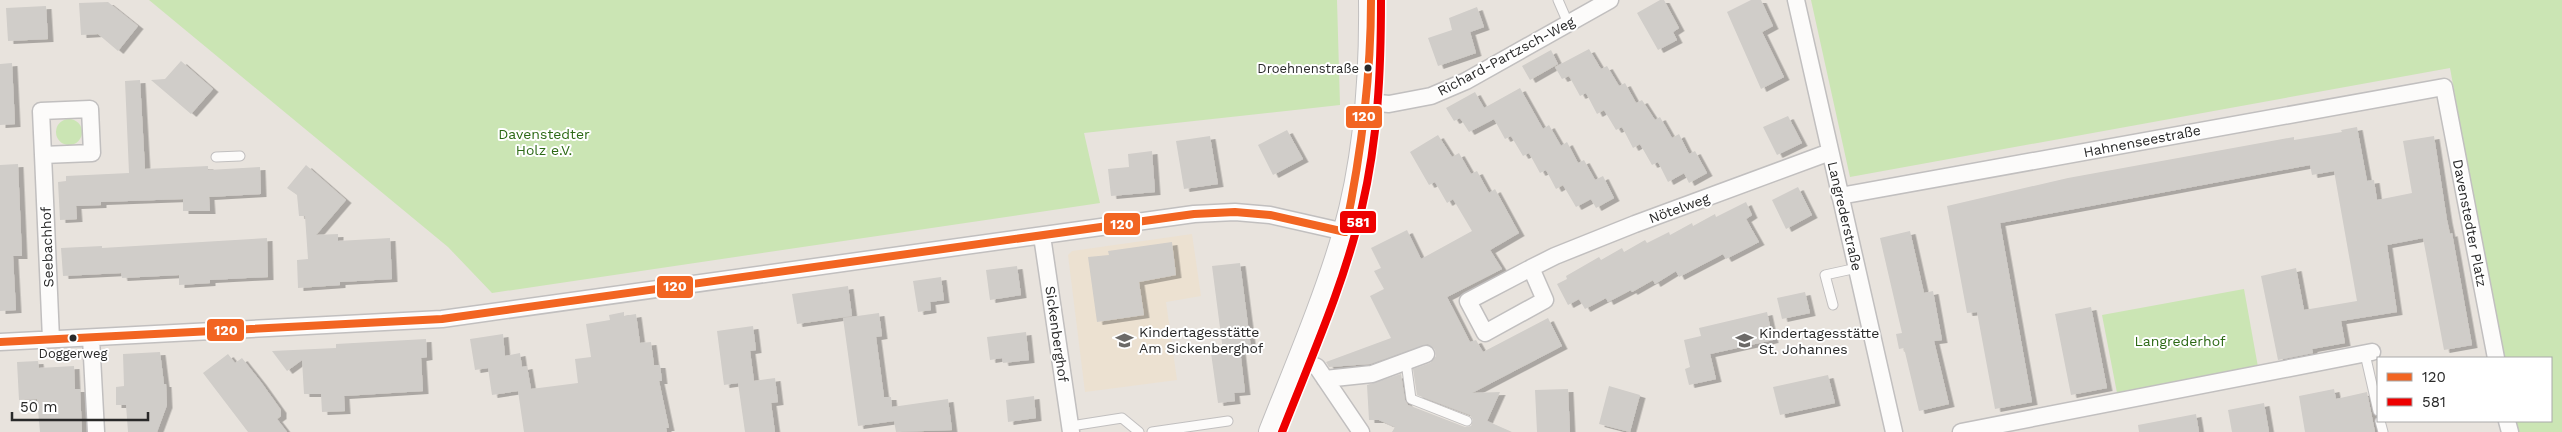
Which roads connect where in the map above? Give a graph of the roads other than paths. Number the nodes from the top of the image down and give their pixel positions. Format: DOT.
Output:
graph roads {
  1 [pos="1371,0"];
  2 [pos="1558,0"];
  3 [pos="1610,0"];
  4 [pos="1796,0"];
  5 [pos="1568,24"];
  6 [pos="2444,88"];
  7 [pos="1368,102"];
  8 [pos="1830,152"];
  9 [pos="43,155"];
  10 [pos="240,156"];
  11 [pos="216,157"];
  12 [pos="1840,196"];
  13 [pos="1345,232"];
  14 [pos="1042,236"];
  15 [pos="1531,268"];
  16 [pos="1857,268"];
  17 [pos="1833,305"];
  18 [pos="91,338"];
  19 [pos="50,339"];
  20 [pos="0,342"];
  21 [pos="2368,353"];
  22 [pos="1426,354"];
  23 [pos="2496,357"];
  24 [pos="1300,360"];
  25 [pos="1406,362"];
  26 [pos="1326,379"];
  27 [pos="2377,405"];
  28 [pos="1228,421"];
  29 [pos="1467,421"];
  30 [pos="2024,426"];
  31 [pos="1071,429"];
  32 [pos="96,432"];
  33 [pos="1139,432"];
  34 [pos="1152,432"];
  35 [pos="1271,432"];
  36 [pos="1361,432"];
  37 [pos="1894,432"];
  38 [pos="1961,432"];
  1 -- 7 [label="street"];
  2 -- 5 [label="lane"];
  3 -- 5 [label="street, Richard-Partzsch-Weg"];
  4 -- 8 [label="street, Langrederstraße"];
  5 -- 7 [label="street, Richard-Partzsch-Weg"];
  6 -- 12 [label="street, Hahnenseestraße"];
  6 -- 23 [label="street, Davenstedter Platz"];
  7 -- 13 [label="street"];
  8 -- 12 [label="street, Langrederstraße"];
  8 -- 15 [label="street, Nötelweg"];
  9 -- 19 [label="street, Seebachhof"];
  10 -- 11 [label="lane"];
  12 -- 16 [label="street, Langrederstraße"];
  13 -- 14 [label="street"];
  13 -- 24 [label="street"];
  14 -- 18 [label="street"];
  14 -- 31 [label="street, Sickenberghof"];
  15 -- 15 [label="street, Nötelweg"];
  16 -- 17 [label="lane"];
  16 -- 37 [label="street, Langrederstraße"];
  18 -- 19 [label="street"];
  18 -- 32 [label="street"];
  19 -- 20 [label="street"];
  21 -- 27 [label="lane"];
  21 -- 30 [label="street"];
  22 -- 25 [label="street"];
  24 -- 26 [label="street"];
  24 -- 35 [label="street"];
  25 -- 26 [label="street"];
  25 -- 29 [label="lane"];
  26 -- 36 [label="street"];
  28 -- 34 [label="lane"];
  30 -- 38 [label="street"];
  31 -- 33 [label="lane"];
}
